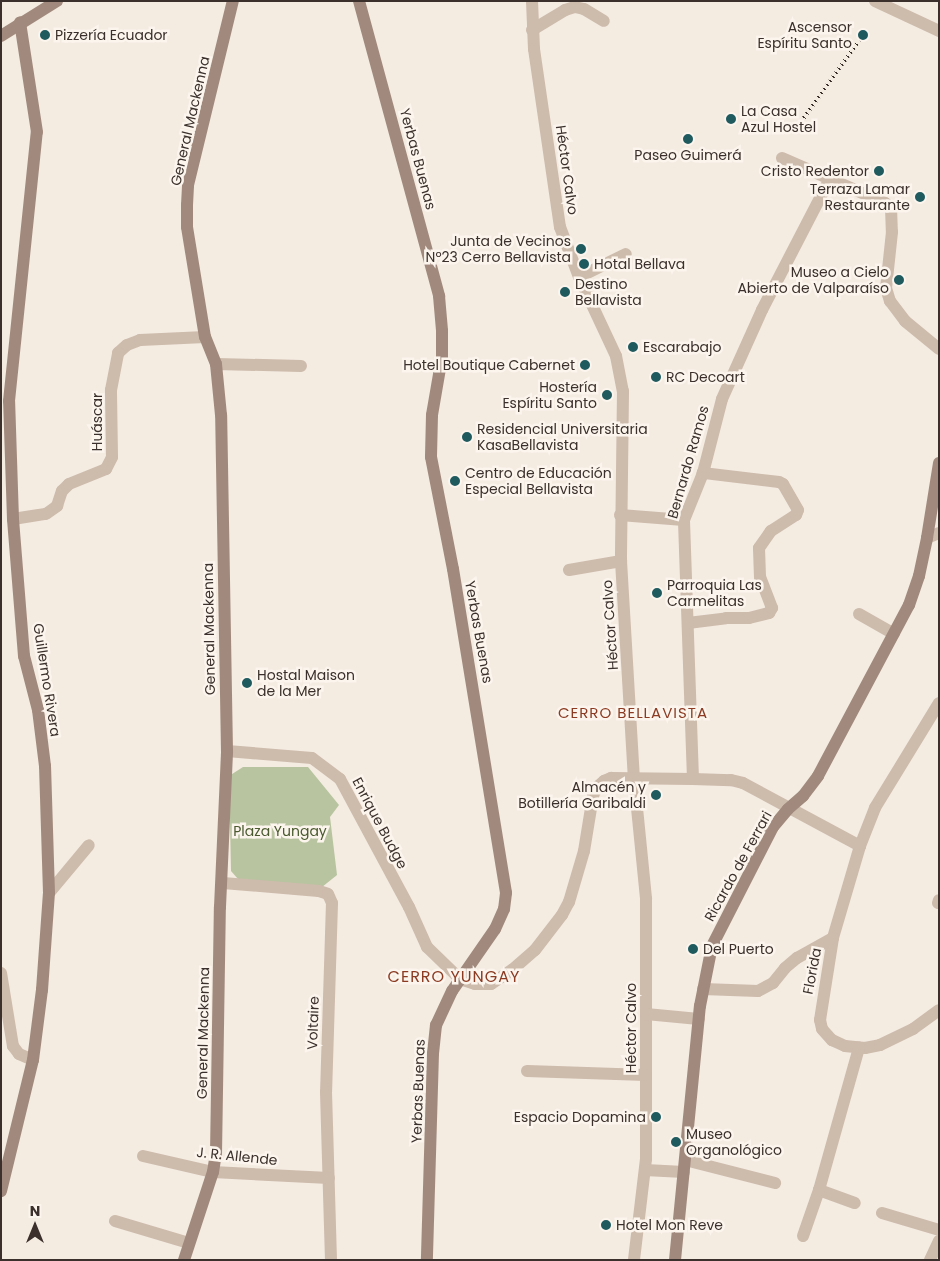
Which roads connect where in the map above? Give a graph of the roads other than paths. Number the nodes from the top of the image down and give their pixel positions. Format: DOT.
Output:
graph roads {
  1 [pos="57,1"];
  2 [pos="234,1"];
  3 [pos="359,1"];
  4 [pos="532,1"];
  5 [pos="875,1"];
  6 [pos="604,20"];
  7 [pos="20,22"];
  8 [pos="532,30"];
  9 [pos="939,31"];
  10 [pos="1,36"];
  11 [pos="782,158"];
  12 [pos="830,179"];
  13 [pos="626,254"];
  14 [pos="579,277"];
  15 [pos="206,337"];
  16 [pos="939,350"];
  17 [pos="216,364"];
  18 [pos="301,366"];
  19 [pos="939,463"];
  20 [pos="703,473"];
  21 [pos="620,515"];
  22 [pos="13,519"];
  23 [pos="684,520"];
  24 [pos="933,536"];
  25 [pos="621,561"];
  26 [pos="569,570"];
  27 [pos="859,614"];
  28 [pos="688,623"];
  29 [pos="894,634"];
  30 [pos="939,703"];
  31 [pos="934,721"];
  32 [pos="227,751"];
  33 [pos="634,778"];
  34 [pos="693,779"];
  35 [pos="788,808"];
  36 [pos="90,845"];
  37 [pos="860,846"];
  38 [pos="223,883"];
  39 [pos="49,893"];
  40 [pos="833,938"];
  41 [pos="1,973"];
  42 [pos="460,980"];
  43 [pos="703,989"];
  44 [pos="3,992"];
  45 [pos="939,1010"];
  46 [pos="646,1014"];
  47 [pos="699,1019"];
  48 [pos="859,1048"];
  49 [pos="33,1060"];
  50 [pos="527,1071"];
  51 [pos="646,1075"];
  52 [pos="143,1156"];
  53 [pos="684,1166"];
  54 [pos="645,1170"];
  55 [pos="213,1172"];
  56 [pos="329,1178"];
  57 [pos="775,1183"];
  58 [pos="819,1190"];
  59 [pos="1,1191"];
  60 [pos="855,1203"];
  61 [pos="882,1213"];
  62 [pos="115,1221"];
  63 [pos="939,1230"];
  64 [pos="803,1236"];
  65 [pos="939,1241"];
  66 [pos="188,1243"];
  67 [pos="184,1260"];
  68 [pos="331,1260"];
  69 [pos="427,1260"];
  70 [pos="634,1260"];
  71 [pos="675,1260"];
  72 [pos="930,1260"];
  1 -- 7 [label="street"];
  2 -- 15 [label="street, General Mackenna"];
  3 -- 42 [label="street, Yerbas Buenas"];
  4 -- 8 [label="street, Héctor Calvo"];
  5 -- 9 [label="street"];
  6 -- 8 [label="street"];
  7 -- 10 [label="street"];
  7 -- 22 [label="street, Guillermo Rivera"];
  8 -- 14 [label="street, Héctor Calvo"];
  11 -- 12 [label="street"];
  12 -- 16 [label="street"];
  12 -- 20 [label="street, Bernardo Ramos"];
  13 -- 14 [label="street"];
  14 -- 21 [label="street, Héctor Calvo"];
  15 -- 17 [label="street, General Mackenna"];
  15 -- 22 [label="street, Huáscar"];
  17 -- 18 [label="street"];
  17 -- 32 [label="street, General Mackenna"];
  19 -- 24 [label="street, Ricardo de Ferrari"];
  20 -- 23 [label="street, Bernardo Ramos"];
  20 -- 28 [label="street"];
  21 -- 23 [label="street"];
  21 -- 25 [label="street, Héctor Calvo"];
  22 -- 39 [label="street, Guillermo Rivera"];
  23 -- 28 [label="street, Bernardo Ramos"];
  24 -- 29 [label="street, Ricardo de Ferrari"];
  25 -- 26 [label="street"];
  25 -- 33 [label="street, Héctor Calvo"];
  27 -- 29 [label="street"];
  28 -- 34 [label="street, Bernardo Ramos"];
  29 -- 35 [label="street, Ricardo de Ferrari"];
  30 -- 31 [label="street, Florida"];
  31 -- 37 [label="street, Florida"];
  32 -- 38 [label="street, General Mackenna"];
  32 -- 42 [label="street, Enrique Budge"];
  33 -- 34 [label="street"];
  33 -- 42 [label="street"];
  33 -- 46 [label="street, Héctor Calvo"];
  34 -- 35 [label="street"];
  35 -- 37 [label="street"];
  35 -- 43 [label="street, Ricardo de Ferrari"];
  36 -- 39 [label="street"];
  37 -- 40 [label="street, Florida"];
  38 -- 55 [label="street, General Mackenna"];
  38 -- 56 [label="street, Voltaire"];
  39 -- 49 [label="street, Guillermo Rivera"];
  40 -- 43 [label="street"];
  40 -- 48 [label="street, Florida"];
  41 -- 44 [label="street"];
  42 -- 69 [label="street, Yerbas Buenas"];
  43 -- 47 [label="street, Ricardo de Ferrari"];
  44 -- 49 [label="street"];
  45 -- 48 [label="street"];
  46 -- 47 [label="street"];
  46 -- 51 [label="street, Héctor Calvo"];
  47 -- 53 [label="street, Ricardo de Ferrari"];
  48 -- 58 [label="street"];
  49 -- 59 [label="street, Guillermo Rivera"];
  50 -- 51 [label="street"];
  51 -- 54 [label="street, Héctor Calvo"];
  52 -- 55 [label="street, J. R. Allende"];
  53 -- 54 [label="street"];
  53 -- 57 [label="street"];
  53 -- 71 [label="street, Ricardo de Ferrari"];
  54 -- 70 [label="street, Héctor Calvo"];
  55 -- 56 [label="street, J. R. Allende"];
  55 -- 66 [label="street, General Mackenna"];
  56 -- 68 [label="street, Voltaire"];
  58 -- 60 [label="street"];
  58 -- 64 [label="street"];
  61 -- 63 [label="street"];
  62 -- 66 [label="street"];
  65 -- 72 [label="street"];
  66 -- 67 [label="street, General Mackenna"];
}
